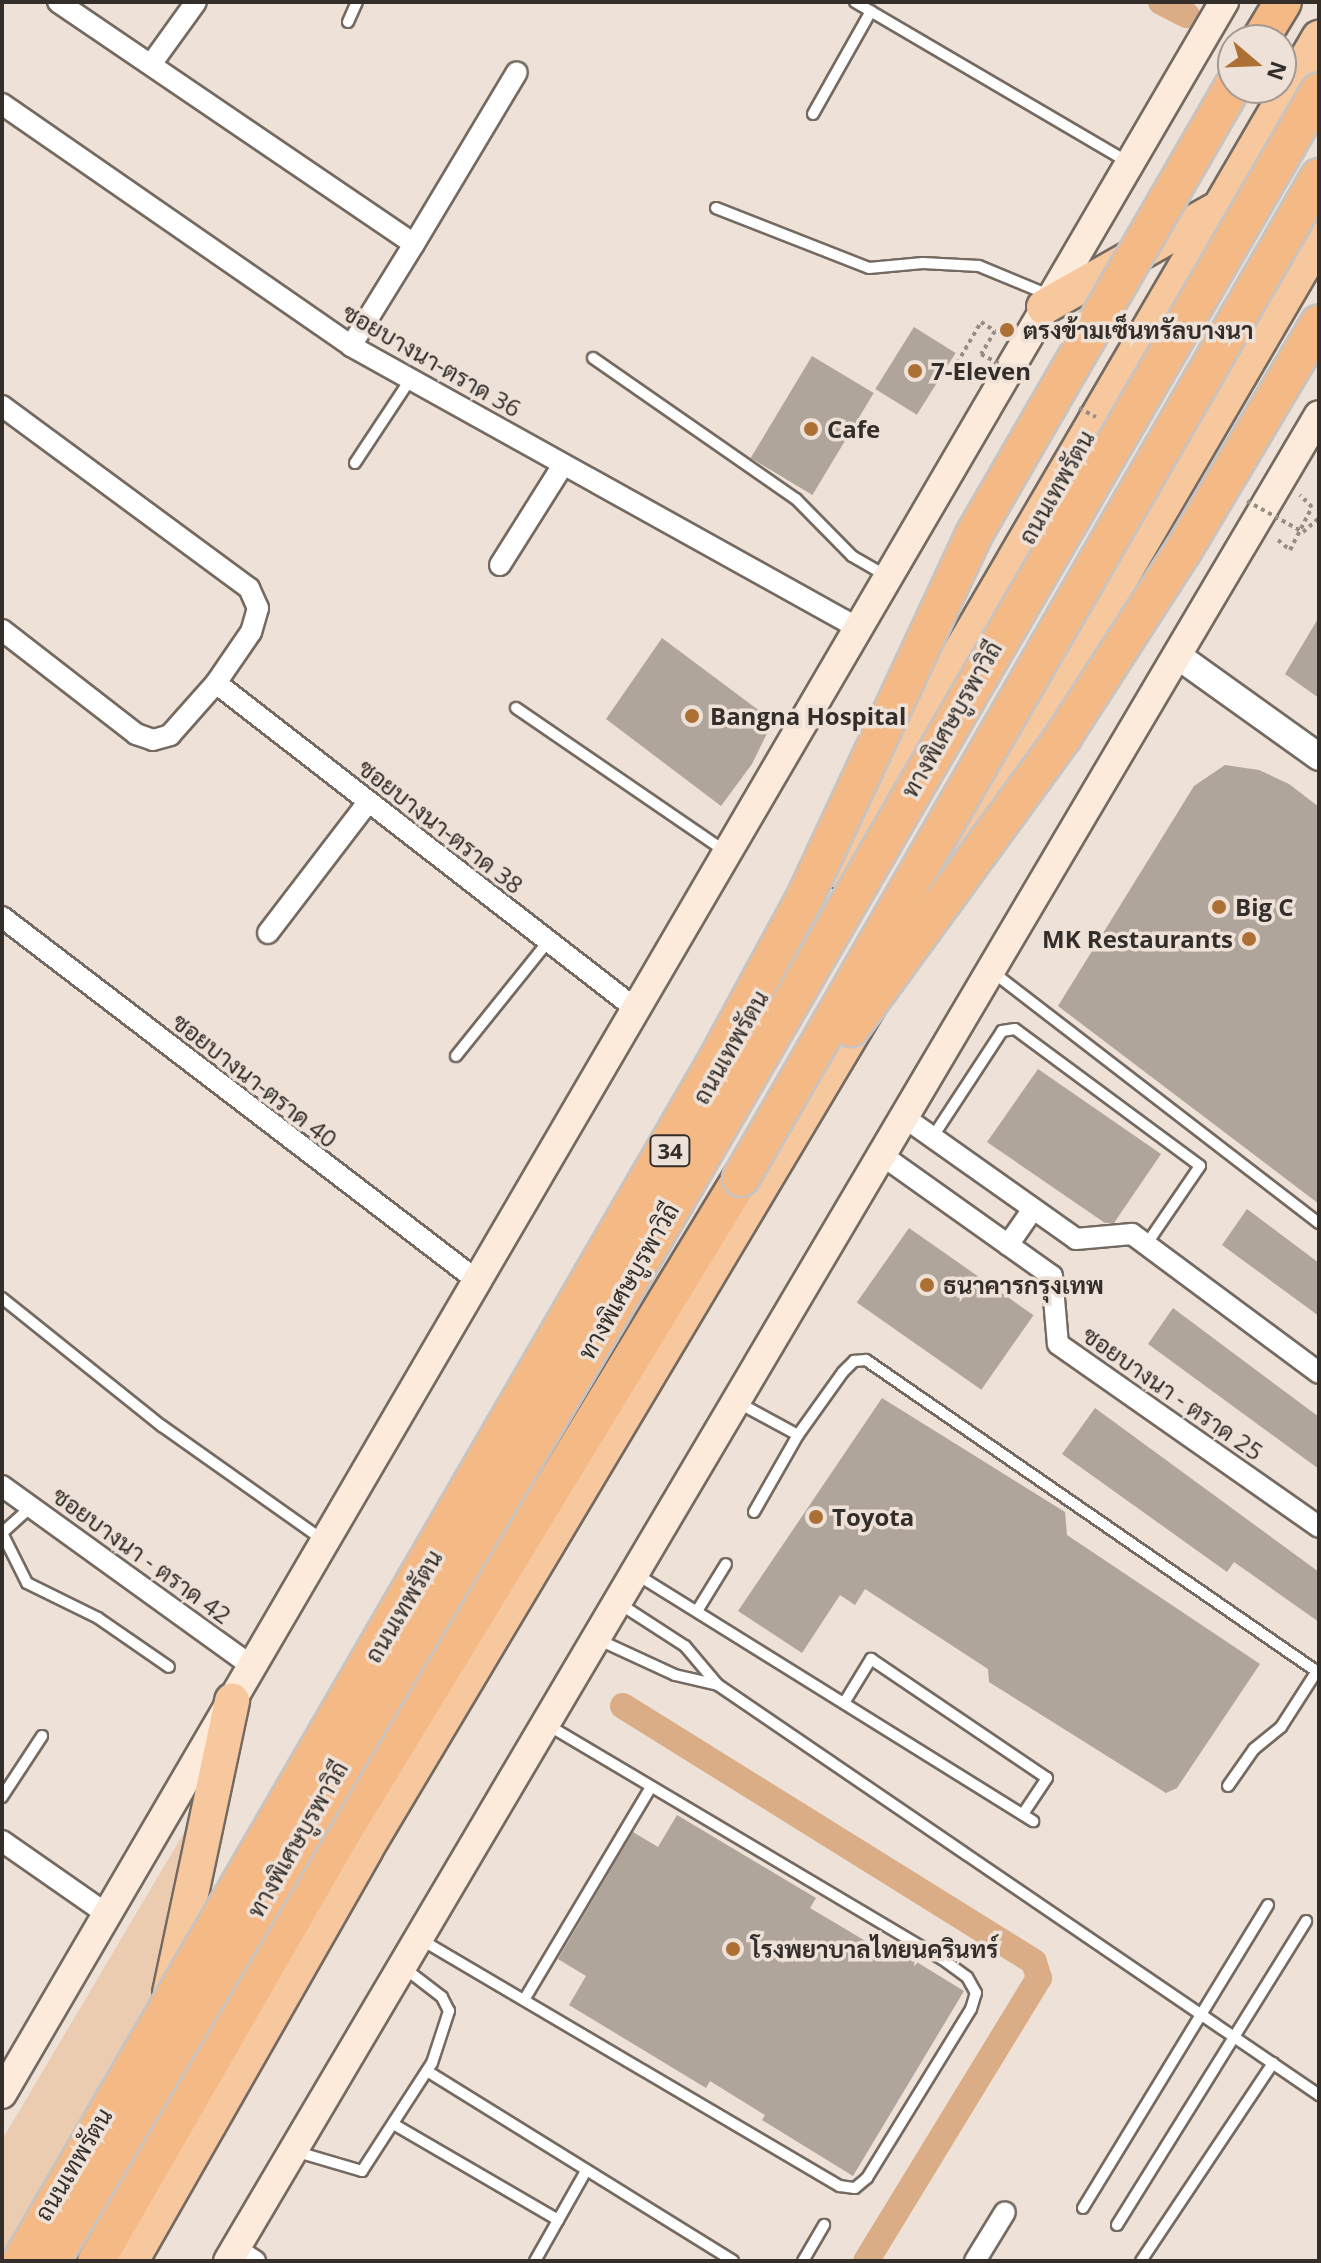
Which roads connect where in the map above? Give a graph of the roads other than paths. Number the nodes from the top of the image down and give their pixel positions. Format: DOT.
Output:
graph roads {
  1 [pos="58,2"];
  2 [pos="196,2"];
  3 [pos="357,2"];
  4 [pos="855,2"];
  5 [pos="1224,2"];
  6 [pos="1283,2"];
  7 [pos="871,11"];
  8 [pos="348,22"];
  9 [pos="1270,24"];
  10 [pos="1319,38"];
  11 [pos="152,63"];
  12 [pos="517,72"];
  13 [pos="1319,91"];
  14 [pos="2,104"];
  15 [pos="1223,104"];
  16 [pos="813,114"];
  17 [pos="1129,163"];
  18 [pos="1319,177"];
  19 [pos="716,208"];
  20 [pos="1216,210"];
  21 [pos="1319,239"];
  22 [pos="414,244"];
  23 [pos="1047,302"];
  24 [pos="1319,323"];
  25 [pos="351,346"];
  26 [pos="593,358"];
  27 [pos="410,380"];
  28 [pos="2,406"];
  29 [pos="1319,415"];
  30 [pos="355,463"];
  31 [pos="563,465"];
  32 [pos="500,565"];
  33 [pos="887,577"];
  34 [pos="858,628"];
  35 [pos="2,630"];
  36 [pos="1178,656"];
  37 [pos="216,683"];
  38 [pos="516,708"];
  39 [pos="1319,757"];
  40 [pos="368,802"];
  41 [pos="726,852"];
  42 [pos="2,917"];
  43 [pos="268,933"];
  44 [pos="547,943"];
  45 [pos="988,969"];
  46 [pos="636,1009"];
  47 [pos="456,1056"];
  48 [pos="901,1115"];
  49 [pos="932,1138"];
  50 [pos="879,1153"];
  51 [pos="741,1178"];
  52 [pos="1033,1209"];
  53 [pos="1319,1223"];
  54 [pos="1008,1245"];
  55 [pos="1146,1245"];
  56 [pos="479,1282"];
  57 [pos="2,1298"];
  58 [pos="1319,1373"];
  59 [pos="735,1401"];
  60 [pos="798,1435"];
  61 [pos="2,1486"];
  62 [pos="31,1507"];
  63 [pos="754,1512"];
  64 [pos="1319,1527"];
  65 [pos="2,1533"];
  66 [pos="324,1541"];
  67 [pos="726,1564"];
  68 [pos="635,1573"];
  69 [pos="618,1602"];
  70 [pos="697,1611"];
  71 [pos="596,1639"];
  72 [pos="252,1666"];
  73 [pos="169,1667"];
  74 [pos="1318,1672"];
  75 [pos="718,1685"];
  76 [pos="232,1701"];
  77 [pos="844,1703"];
  78 [pos="545,1724"];
  79 [pos="42,1736"];
  80 [pos="1228,1786"];
  81 [pos="651,1787"];
  82 [pos="2,1797"];
  83 [pos="1023,1814"];
  84 [pos="1033,1821"];
  85 [pos="2,1841"];
  86 [pos="1268,1905"];
  87 [pos="108,1915"];
  88 [pos="1306,1921"];
  89 [pos="418,1938"];
  90 [pos="401,1966"];
  91 [pos="524,2000"];
  92 [pos="167,2005"];
  93 [pos="1200,2014"];
  94 [pos="1234,2037"];
  95 [pos="1273,2063"];
  96 [pos="427,2071"];
  97 [pos="6,2076"];
  98 [pos="1319,2095"];
  99 [pos="395,2125"];
  100 [pos="293,2151"];
  101 [pos="586,2171"];
  102 [pos="1083,2208"];
  103 [pos="1005,2212"];
  104 [pos="558,2220"];
  105 [pos="824,2225"];
  106 [pos="1117,2225"];
  107 [pos="239,2257"];
  108 [pos="19,2261"];
  109 [pos="51,2261"];
  110 [pos="96,2261"];
  111 [pos="131,2261"];
  112 [pos="535,2261"];
  113 [pos="733,2261"];
  114 [pos="803,2261"];
  115 [pos="975,2261"];
  116 [pos="1141,2261"];
  1 -- 11 [label="street"];
  2 -- 11 [label="street"];
  3 -- 8 [label="lane"];
  4 -- 7 [label="lane"];
  5 -- 17 [label="main road"];
  6 -- 9 [label="highway"];
  7 -- 16 [label="lane"];
  7 -- 17 [label="lane"];
  10 -- 20 [label="highway, ถนนเทพรัตน / 34"];
  11 -- 22 [label="street"];
  12 -- 22 [label="street"];
  13 -- 109 [label="highway, ทางพิเศษบูรพาวิถี, bridge"];
  14 -- 25 [label="street, ซอยบางนา-ตราด 36"];
  15 -- 108 [label="highway, bridge"];
  17 -- 23 [label="main road"];
  18 -- 51 [label="highway, ทางพิเศษบูรพาวิถี, bridge"];
  19 -- 23 [label="lane"];
  20 -- 23 [label="highway"];
  20 -- 92 [label="highway, ถนนเทพรัตน / 34"];
  21 -- 111 [label="highway"];
  22 -- 25 [label="street"];
  23 -- 33 [label="main road"];
  24 -- 51 [label="highway, bridge"];
  25 -- 27 [label="street, ซอยบางนา-ตราด 36"];
  26 -- 33 [label="lane"];
  27 -- 30 [label="lane"];
  27 -- 31 [label="street, ซอยบางนา-ตราด 36"];
  28 -- 37 [label="street"];
  29 -- 36 [label="main road"];
  31 -- 32 [label="street"];
  31 -- 34 [label="street, ซอยบางนา-ตราด 36"];
  33 -- 34 [label="main road"];
  34 -- 41 [label="main road"];
  35 -- 37 [label="street"];
  36 -- 39 [label="street"];
  36 -- 45 [label="main road"];
  37 -- 40 [label="street, ซอยบางนา-ตราด 38"];
  38 -- 41 [label="lane"];
  40 -- 43 [label="street"];
  40 -- 44 [label="street, ซอยบางนา-ตราด 38"];
  41 -- 46 [label="main road"];
  42 -- 56 [label="street, ซอยบางนา-ตราด 40"];
  44 -- 46 [label="street, ซอยบางนา-ตราด 38"];
  44 -- 47 [label="lane"];
  45 -- 48 [label="main road"];
  45 -- 53 [label="lane"];
  46 -- 56 [label="main road"];
  48 -- 49 [label="street"];
  48 -- 50 [label="main road"];
  49 -- 52 [label="street"];
  49 -- 55 [label="lane"];
  50 -- 54 [label="street, ซอยบางนา - ตราด 25"];
  50 -- 59 [label="main road"];
  51 -- 110 [label="highway, ทางพิเศษบูรพาวิถี"];
  52 -- 54 [label="street"];
  52 -- 55 [label="street"];
  54 -- 64 [label="street, ซอยบางนา - ตราด 25"];
  55 -- 58 [label="street"];
  56 -- 66 [label="main road"];
  57 -- 66 [label="lane"];
  59 -- 60 [label="lane"];
  59 -- 68 [label="main road"];
  60 -- 63 [label="lane"];
  60 -- 74 [label="lane"];
  61 -- 62 [label="street, ซอยบางนา - ตราด 42"];
  62 -- 65 [label="lane"];
  62 -- 72 [label="street, ซอยบางนา - ตราด 42"];
  65 -- 73 [label="lane"];
  66 -- 72 [label="main road"];
  67 -- 70 [label="lane"];
  68 -- 69 [label="main road"];
  68 -- 70 [label="lane"];
  69 -- 71 [label="main road"];
  69 -- 75 [label="lane"];
  70 -- 77 [label="lane"];
  71 -- 75 [label="lane"];
  71 -- 78 [label="main road"];
  72 -- 76 [label="main road"];
  74 -- 80 [label="lane"];
  75 -- 93 [label="lane"];
  76 -- 87 [label="main road"];
  76 -- 92 [label="highway"];
  77 -- 83 [label="lane"];
  77 -- 83 [label="lane"];
  78 -- 81 [label="lane"];
  78 -- 89 [label="main road"];
  79 -- 82 [label="lane"];
  81 -- 91 [label="lane"];
  81 -- 91 [label="lane"];
  83 -- 84 [label="lane"];
  85 -- 87 [label="street"];
  86 -- 93 [label="lane"];
  87 -- 97 [label="main road"];
  88 -- 94 [label="lane"];
  89 -- 90 [label="main road"];
  89 -- 91 [label="lane"];
  90 -- 96 [label="lane"];
  90 -- 100 [label="main road"];
  92 -- 108 [label="highway, ถนนเทพรัตน / 34"];
  93 -- 94 [label="lane"];
  93 -- 102 [label="lane"];
  94 -- 95 [label="lane"];
  94 -- 106 [label="lane"];
  95 -- 98 [label="lane"];
  95 -- 116 [label="lane"];
  96 -- 99 [label="lane"];
  96 -- 101 [label="lane"];
  99 -- 100 [label="lane"];
  99 -- 104 [label="lane"];
  100 -- 107 [label="main road"];
  101 -- 104 [label="lane"];
  101 -- 113 [label="lane"];
  103 -- 115 [label="street"];
  104 -- 112 [label="lane"];
  105 -- 114 [label="lane"];
}
